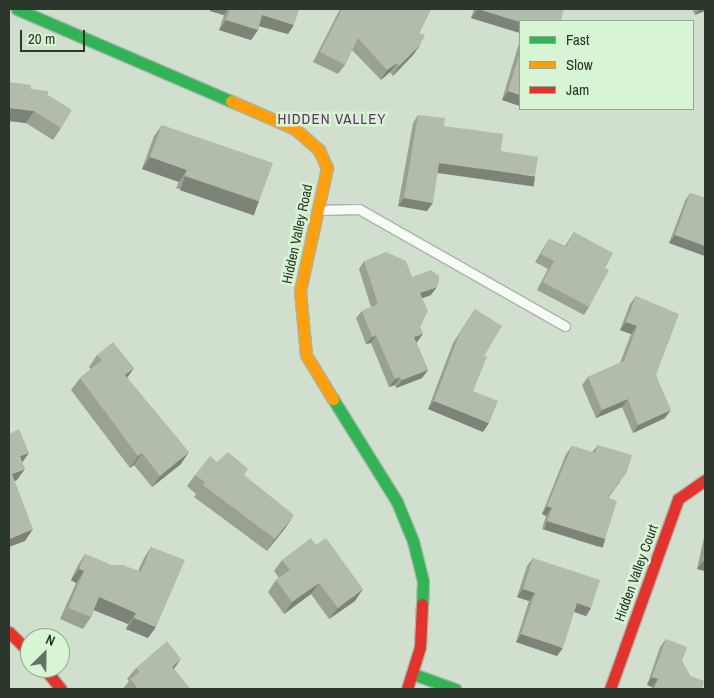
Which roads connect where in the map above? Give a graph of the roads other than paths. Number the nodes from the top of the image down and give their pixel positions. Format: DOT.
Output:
graph roads {
  1 [pos="17,9"];
  2 [pos="318,210"];
  3 [pos="565,326"];
  4 [pos="705,480"];
  5 [pos="9,632"];
  6 [pos="20,643"];
  7 [pos="413,674"];
  8 [pos="52,678"];
  9 [pos="61,689"];
  10 [pos="407,689"];
  11 [pos="455,689"];
  12 [pos="610,689"];
  1 -- 2 [label="street, Hidden Valley Road"];
  2 -- 3 [label="lane"];
  2 -- 7 [label="street, Hidden Valley Road"];
  4 -- 12 [label="street, Hidden Valley Court"];
  5 -- 6 [label="street"];
  7 -- 10 [label="street, Hidden Valley Road"];
  7 -- 11 [label="street"];
  8 -- 9 [label="street"];
}
